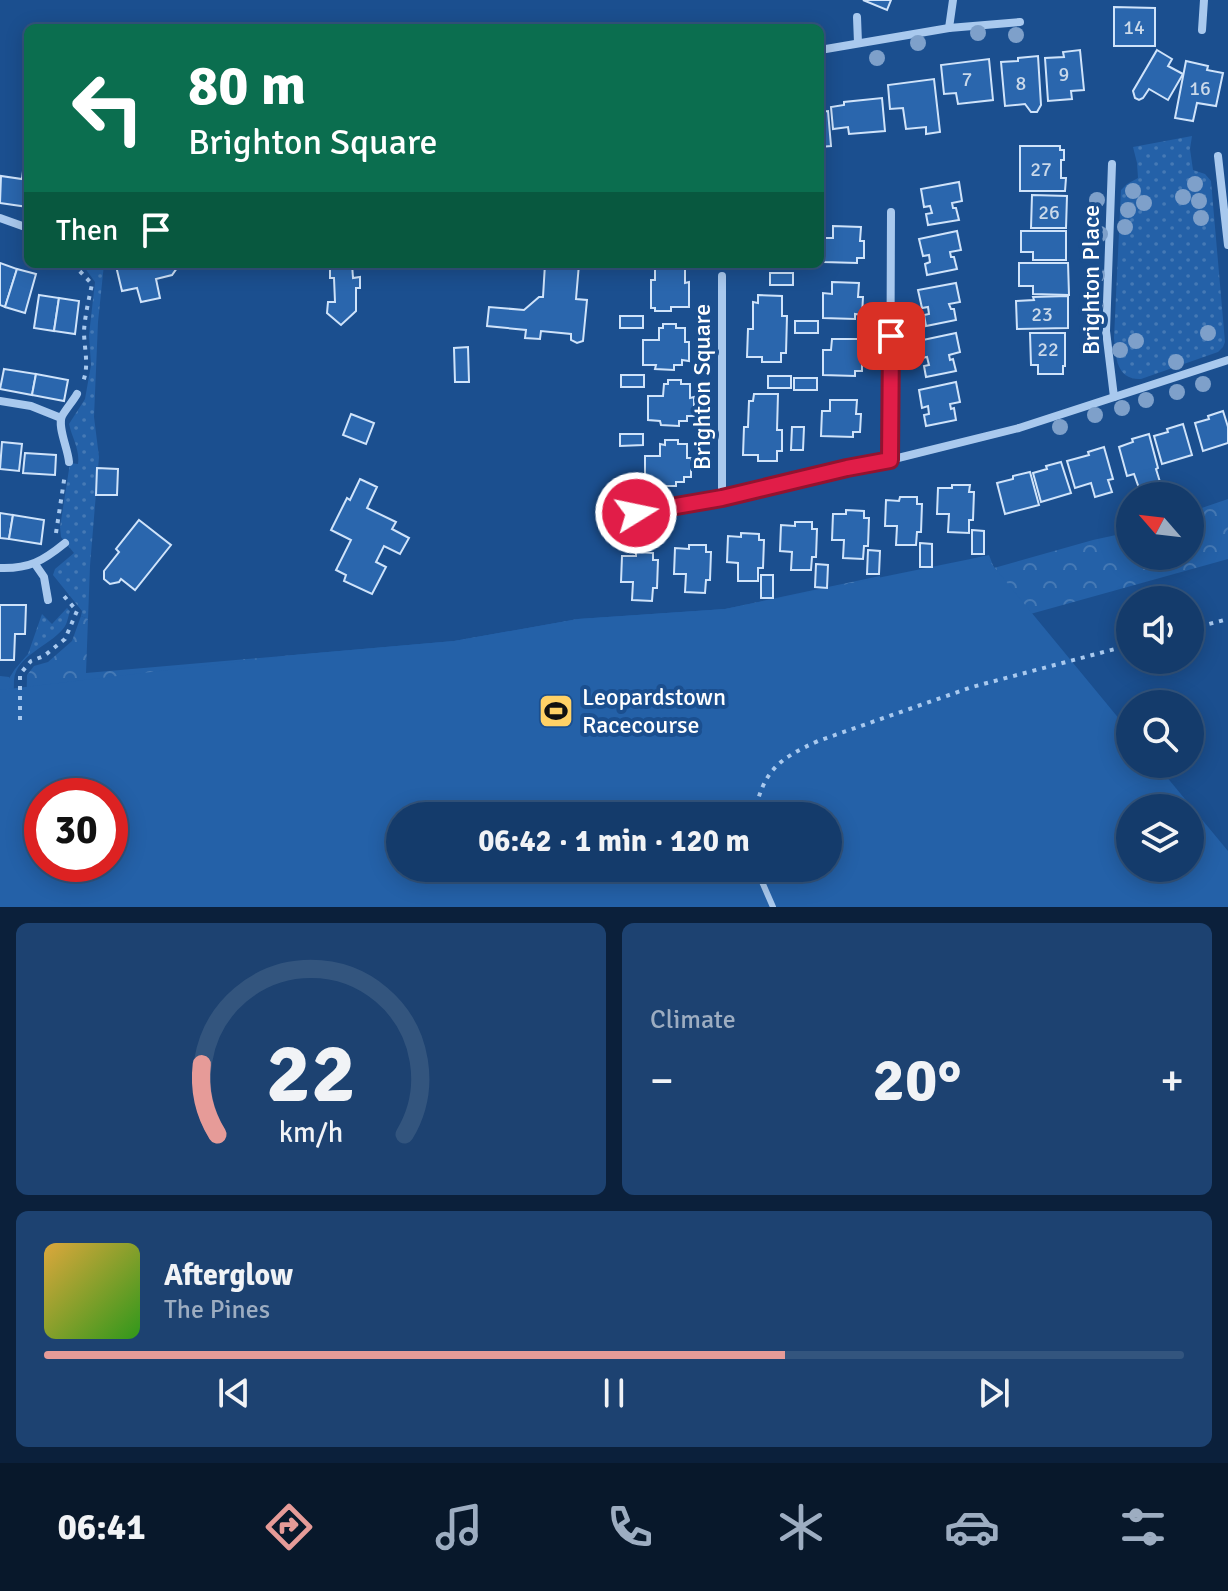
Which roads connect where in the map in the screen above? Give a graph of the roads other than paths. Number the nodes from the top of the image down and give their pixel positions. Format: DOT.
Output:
graph roads {
  1 [pos="953,0"];
  2 [pos="1204,0"];
  3 [pos="857,17"];
  4 [pos="1020,22"];
  5 [pos="949,28"];
  6 [pos="1202,30"];
  7 [pos="858,43"];
  8 [pos="824,49"];
  9 [pos="1218,156"];
  10 [pos="1112,164"];
  11 [pos="891,212"];
  12 [pos="0,218"];
  13 [pos="24,227"];
  14 [pos="1228,245"];
  15 [pos="722,276"];
  16 [pos="1228,360"];
  17 [pos="77,394"];
  18 [pos="1114,397"];
  19 [pos="0,401"];
  20 [pos="61,418"];
  21 [pos="890,460"];
  22 [pos="69,462"];
  23 [pos="722,498"];
  24 [pos="636,513"];
  25 [pos="65,543"];
  26 [pos="35,564"];
  27 [pos="0,568"];
  28 [pos="48,600"];
  29 [pos="762,882"];
  30 [pos="773,907"];
  1 -- 5 [label="street"];
  2 -- 6 [label="street"];
  3 -- 7 [label="street"];
  4 -- 5 [label="street"];
  5 -- 7 [label="street"];
  7 -- 8 [label="street"];
  9 -- 14 [label="street"];
  10 -- 18 [label="street, Brighton Place"];
  11 -- 21 [label="street"];
  12 -- 13 [label="street"];
  15 -- 23 [label="street, Brighton Square"];
  16 -- 18 [label="street"];
  17 -- 20 [label="street"];
  18 -- 21 [label="street, Brighton Square"];
  19 -- 20 [label="street"];
  20 -- 22 [label="street"];
  21 -- 23 [label="street, Brighton Square"];
  23 -- 24 [label="street, Brighton Square"];
  25 -- 26 [label="street"];
  26 -- 27 [label="street"];
  26 -- 28 [label="street"];
  29 -- 30 [label="lane"];
}
